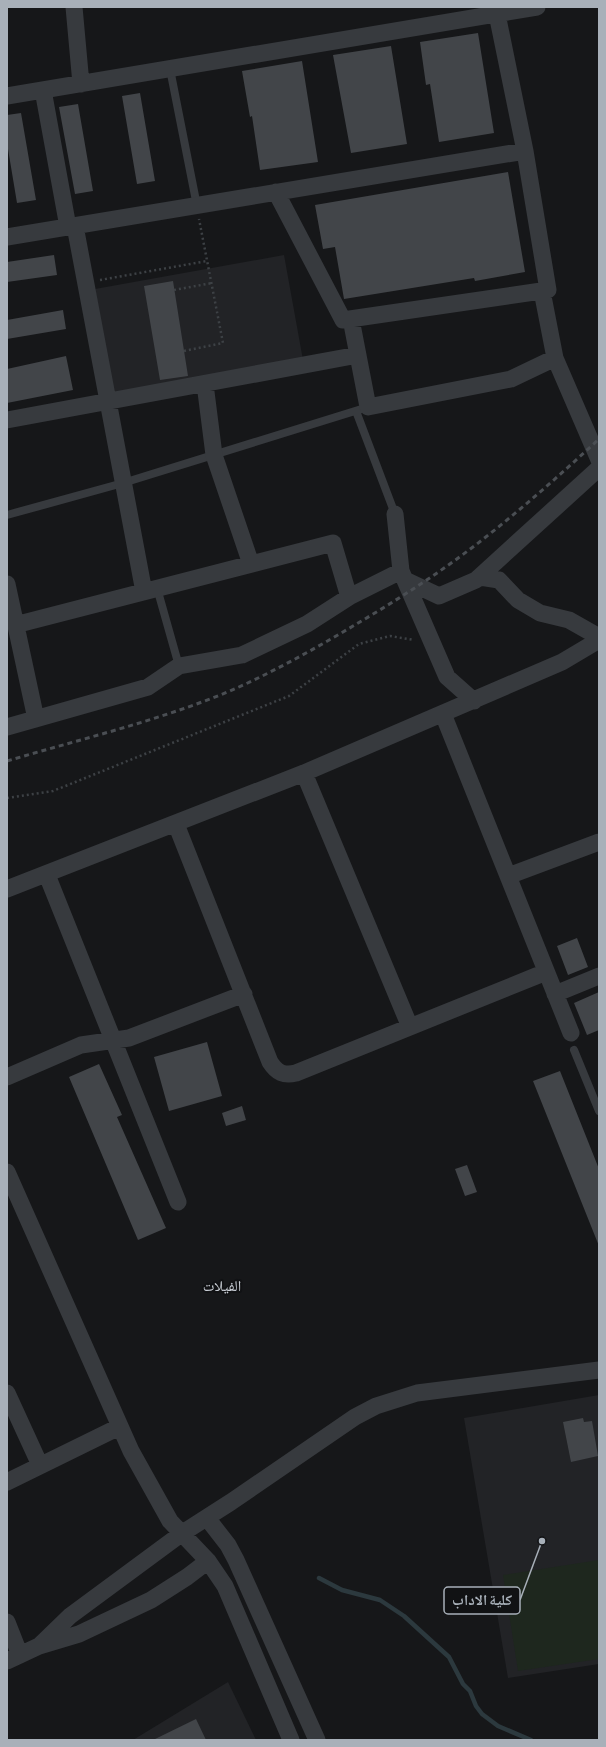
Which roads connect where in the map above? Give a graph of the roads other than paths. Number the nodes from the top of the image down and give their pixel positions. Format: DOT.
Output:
graph roads {
  1 [pos="74,7"];
  2 [pos="537,7"];
  3 [pos="497,14"];
  4 [pos="170,69"];
  5 [pos="81,84"];
  6 [pos="43,90"];
  7 [pos="7,96"];
  8 [pos="525,151"];
  9 [pos="276,192"];
  10 [pos="197,206"];
  11 [pos="72,226"];
  12 [pos="7,237"];
  13 [pos="542,291"];
  14 [pos="351,319"];
  15 [pos="358,355"];
  16 [pos="555,358"];
  17 [pos="205,384"];
  18 [pos="108,402"];
  19 [pos="362,409"];
  20 [pos="7,420"];
  21 [pos="214,455"];
  22 [pos="599,460"];
  23 [pos="599,468"];
  24 [pos="123,483"];
  25 [pos="395,514"];
  26 [pos="7,515"];
  27 [pos="251,564"];
  28 [pos="403,575"];
  29 [pos="480,577"];
  30 [pos="7,584"];
  31 [pos="150,590"];
  32 [pos="349,596"];
  33 [pos="13,631"];
  34 [pos="599,637"];
  35 [pos="599,640"];
  36 [pos="599,652"];
  37 [pos="562,662"];
  38 [pos="179,666"];
  39 [pos="474,701"];
  40 [pos="443,714"];
  41 [pos="36,719"];
  42 [pos="7,727"];
  43 [pos="304,773"];
  44 [pos="176,824"];
  45 [pos="599,842"];
  46 [pos="47,875"];
  47 [pos="508,876"];
  48 [pos="7,889"];
  49 [pos="546,972"];
  50 [pos="599,976"];
  51 [pos="244,994"];
  52 [pos="555,994"];
  53 [pos="410,1027"];
  54 [pos="571,1033"];
  55 [pos="113,1040"];
  56 [pos="574,1050"];
  57 [pos="7,1077"];
  58 [pos="599,1111"];
  59 [pos="7,1172"];
  60 [pos="178,1202"];
  61 [pos="599,1370"];
  62 [pos="7,1393"];
  63 [pos="119,1427"];
  64 [pos="40,1465"];
  65 [pos="7,1482"];
  66 [pos="207,1518"];
  67 [pos="181,1534"];
  68 [pos="208,1561"];
  69 [pos="7,1622"];
  70 [pos="39,1646"];
  71 [pos="14,1658"];
  72 [pos="291,1740"];
  73 [pos="317,1740"];
  1 -- 5 [label="street"];
  2 -- 3 [label="street"];
  3 -- 4 [label="street"];
  3 -- 8 [label="street"];
  4 -- 5 [label="street"];
  4 -- 10 [label="lane"];
  5 -- 6 [label="street"];
  6 -- 7 [label="street"];
  6 -- 11 [label="street"];
  8 -- 9 [label="street"];
  8 -- 13 [label="street"];
  9 -- 10 [label="street"];
  9 -- 14 [label="street"];
  10 -- 11 [label="street"];
  11 -- 12 [label="street"];
  11 -- 18 [label="street"];
  13 -- 14 [label="street"];
  13 -- 16 [label="street"];
  14 -- 15 [label="street"];
  15 -- 17 [label="street"];
  15 -- 19 [label="street"];
  16 -- 19 [label="street"];
  16 -- 22 [label="street"];
  17 -- 18 [label="street"];
  17 -- 21 [label="street"];
  18 -- 20 [label="street"];
  18 -- 24 [label="street"];
  19 -- 21 [label="lane"];
  19 -- 25 [label="lane"];
  21 -- 24 [label="lane"];
  21 -- 27 [label="street"];
  23 -- 29 [label="street"];
  24 -- 26 [label="lane"];
  24 -- 31 [label="street"];
  25 -- 28 [label="street"];
  27 -- 31 [label="street"];
  27 -- 32 [label="street"];
  28 -- 29 [label="street"];
  28 -- 32 [label="street"];
  28 -- 39 [label="street"];
  29 -- 34 [label="street"];
  30 -- 33 [label="street"];
  31 -- 33 [label="street"];
  31 -- 38 [label="lane"];
  32 -- 38 [label="street"];
  33 -- 41 [label="street"];
  35 -- 37 [label="street"];
  36 -- 37 [label="street"];
  37 -- 39 [label="street"];
  38 -- 41 [label="street"];
  39 -- 40 [label="street"];
  40 -- 43 [label="street"];
  40 -- 47 [label="street"];
  41 -- 42 [label="street"];
  43 -- 44 [label="street"];
  43 -- 53 [label="street"];
  44 -- 46 [label="street"];
  44 -- 51 [label="street"];
  45 -- 47 [label="street"];
  46 -- 48 [label="street"];
  46 -- 55 [label="street"];
  47 -- 49 [label="street"];
  49 -- 52 [label="street"];
  49 -- 53 [label="street"];
  50 -- 52 [label="street"];
  51 -- 53 [label="street"];
  51 -- 55 [label="street"];
  52 -- 54 [label="street"];
  55 -- 57 [label="street"];
  55 -- 60 [label="street"];
  56 -- 58 [label="lane"];
  59 -- 63 [label="street"];
  61 -- 66 [label="street"];
  62 -- 64 [label="street"];
  63 -- 64 [label="street"];
  63 -- 67 [label="street"];
  64 -- 65 [label="street"];
  66 -- 67 [label="street"];
  66 -- 73 [label="street"];
  67 -- 68 [label="street"];
  67 -- 70 [label="street"];
  68 -- 70 [label="street"];
  68 -- 72 [label="street"];
  69 -- 71 [label="street"];
  70 -- 71 [label="street"];
}
